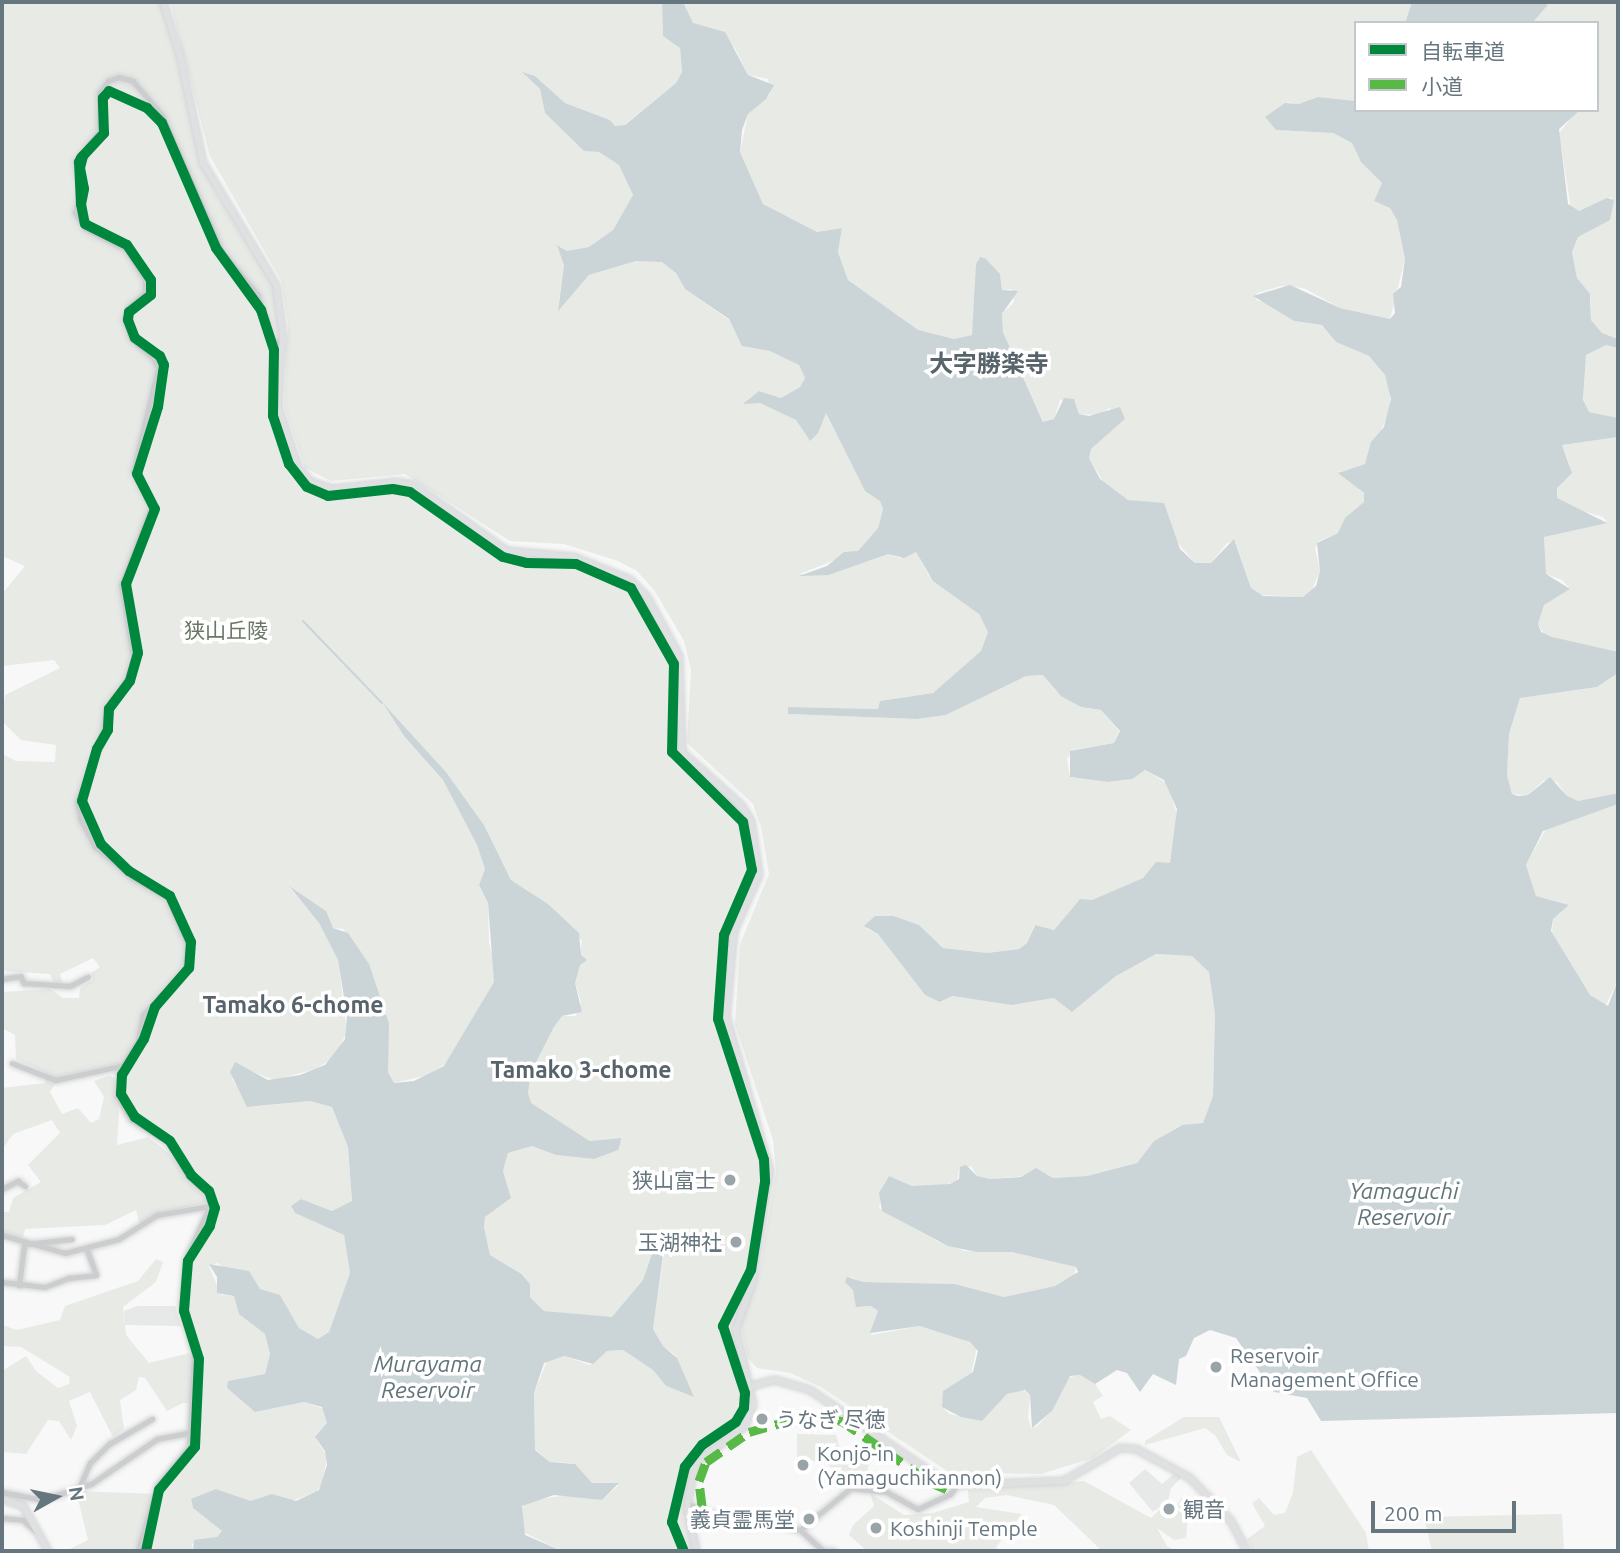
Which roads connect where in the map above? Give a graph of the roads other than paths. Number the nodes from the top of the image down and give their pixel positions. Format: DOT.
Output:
graph roads {
  1 [pos="163,2"];
  2 [pos="282,346"];
  3 [pos="88,976"];
  4 [pos="2,979"];
  5 [pos="12,1063"];
  6 [pos="121,1066"];
  7 [pos="25,1186"];
  8 [pos="2,1189"];
  9 [pos="211,1206"];
  10 [pos="2,1236"];
  11 [pos="72,1239"];
  12 [pos="25,1244"];
  13 [pos="88,1250"];
  14 [pos="2,1282"];
  15 [pos="19,1286"];
  16 [pos="751,1386"];
  17 [pos="152,1419"];
  18 [pos="188,1433"];
  19 [pos="957,1485"];
  20 [pos="80,1486"];
  21 [pos="2,1492"];
  22 [pos="2,1499"];
  23 [pos="688,1504"];
  24 [pos="2,1518"];
  25 [pos="800,1530"];
  26 [pos="40,1535"];
  27 [pos="48,1551"];
  28 [pos="138,1551"];
  29 [pos="696,1551"];
  30 [pos="825,1551"];
  31 [pos="835,1551"];
  32 [pos="1247,1551"];
  1 -- 2 [label="main road"];
  2 -- 6 [label="street"];
  2 -- 16 [label="main road"];
  3 -- 4 [label="street"];
  5 -- 6 [label="street"];
  6 -- 9 [label="street"];
  7 -- 8 [label="street"];
  9 -- 13 [label="street"];
  9 -- 18 [label="street"];
  10 -- 12 [label="street"];
  11 -- 12 [label="street"];
  12 -- 13 [label="street"];
  12 -- 15 [label="street"];
  13 -- 15 [label="street"];
  14 -- 15 [label="street"];
  16 -- 19 [label="main road"];
  16 -- 23 [label="main road"];
  17 -- 20 [label="street"];
  18 -- 20 [label="street"];
  18 -- 28 [label="street"];
  19 -- 25 [label="street"];
  19 -- 32 [label="main road"];
  20 -- 21 [label="street"];
  22 -- 26 [label="main road"];
  23 -- 25 [label="street"];
  23 -- 29 [label="main road"];
  24 -- 26 [label="street"];
  25 -- 30 [label="street"];
  26 -- 27 [label="main road"];
  30 -- 31 [label="street"];
}
